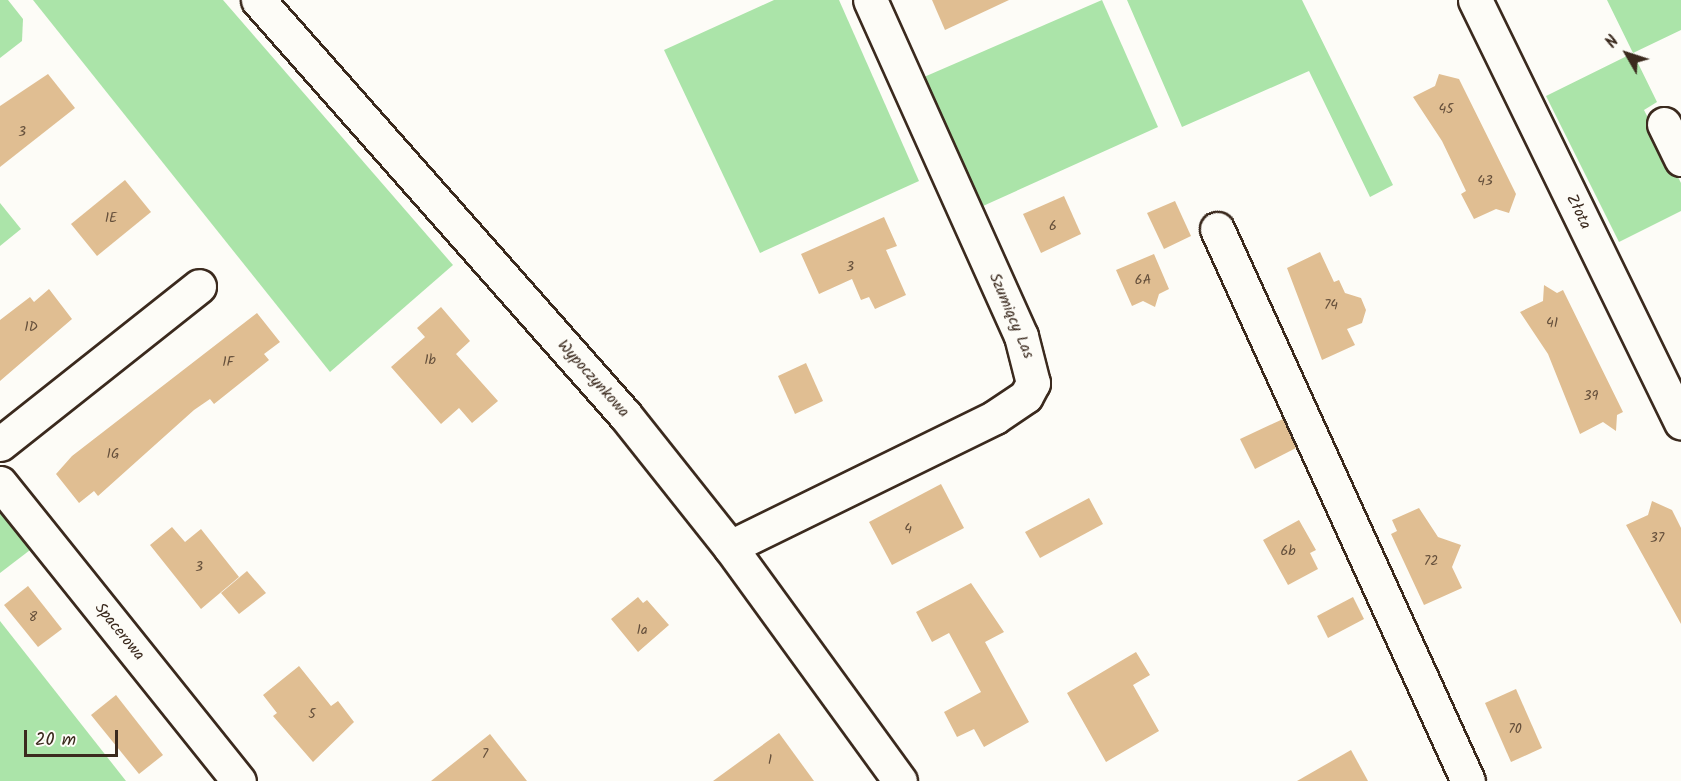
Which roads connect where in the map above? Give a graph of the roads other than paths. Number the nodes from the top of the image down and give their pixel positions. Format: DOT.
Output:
graph roads {
  1 [pos="258,0"];
  2 [pos="870,0"];
  3 [pos="1475,0"];
  4 [pos="1664,124"];
  5 [pos="1681,159"];
  6 [pos="1217,229"];
  7 [pos="199,286"];
  8 [pos="1681,423"];
  9 [pos="0,444"];
  10 [pos="0,483"];
  11 [pos="730,547"];
  12 [pos="239,781"];
  13 [pos="900,781"];
  14 [pos="1468,781"];
  1 -- 11 [label="street, Wypoczynkowa"];
  2 -- 11 [label="street, Szumiący Las"];
  3 -- 8 [label="street, Złota"];
  4 -- 5 [label="street"];
  6 -- 14 [label="street"];
  7 -- 9 [label="street"];
  10 -- 12 [label="street, Spacerowa"];
  11 -- 13 [label="street, Wypoczynkowa"];
}
